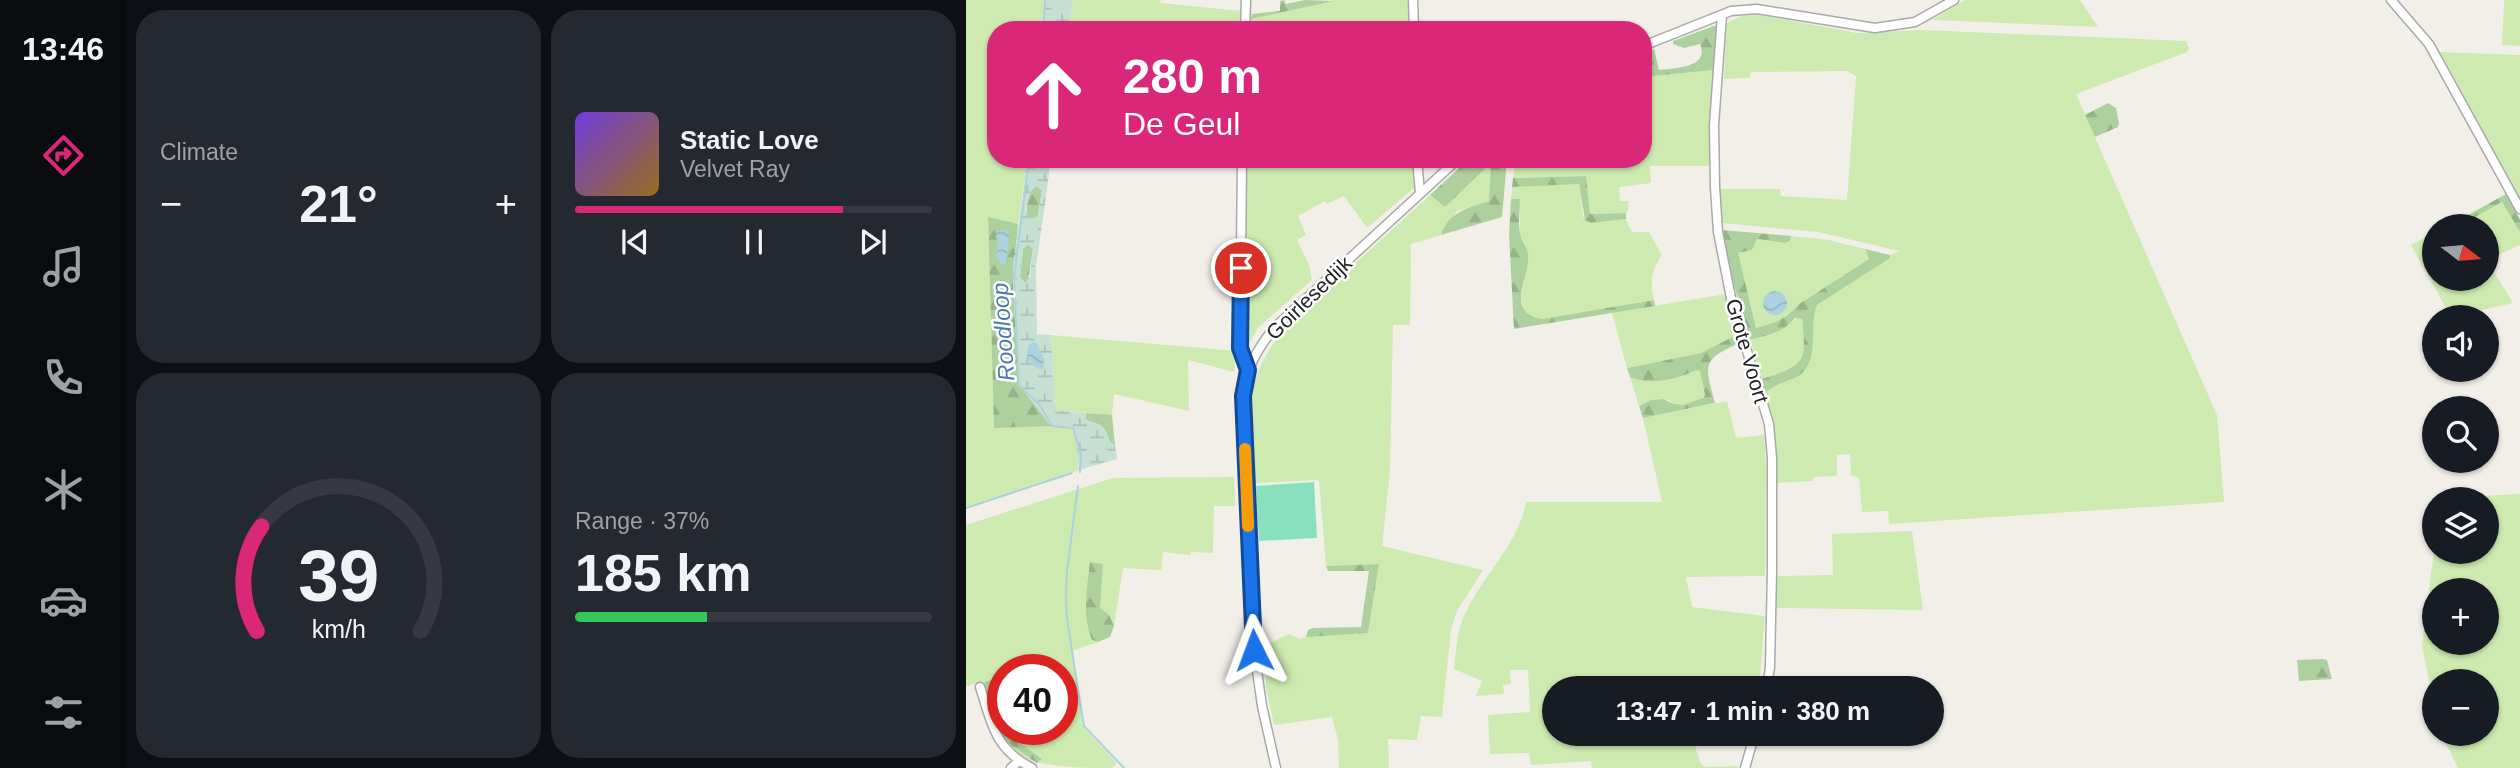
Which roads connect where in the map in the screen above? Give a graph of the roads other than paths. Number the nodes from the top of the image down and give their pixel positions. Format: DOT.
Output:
graph roads {
  1 [pos="1246,0"];
  2 [pos="1413,0"];
  3 [pos="1954,0"];
  4 [pos="2391,0"];
  5 [pos="1743,5"];
  6 [pos="1722,15"];
  7 [pos="1245,21"];
  8 [pos="1414,21"];
  9 [pos="1652,43"];
  10 [pos="1242,168"];
  11 [pos="1418,168"];
  12 [pos="1448,168"];
  13 [pos="1420,193"];
  14 [pos="2520,209"];
  15 [pos="1248,370"];
  16 [pos="1769,676"];
  17 [pos="980,687"];
  18 [pos="1751,746"];
  19 [pos="1019,761"];
  20 [pos="1011,768"];
  21 [pos="1032,768"];
  22 [pos="1276,768"];
  23 [pos="1745,768"];
  1 -- 7 [label="street"];
  2 -- 8 [label="street"];
  3 -- 5 [label="street"];
  4 -- 14 [label="street"];
  5 -- 6 [label="street"];
  6 -- 9 [label="street"];
  6 -- 16 [label="street, Grote Voort"];
  10 -- 15 [label="street"];
  11 -- 13 [label="street"];
  12 -- 13 [label="street, Goirlesedijk"];
  13 -- 15 [label="street, Goirlesedijk"];
  15 -- 22 [label="street, Goirlesedijk"];
  17 -- 19 [label="street"];
  18 -- 23 [label="street"];
  19 -- 20 [label="street"];
  19 -- 21 [label="street"];
}
